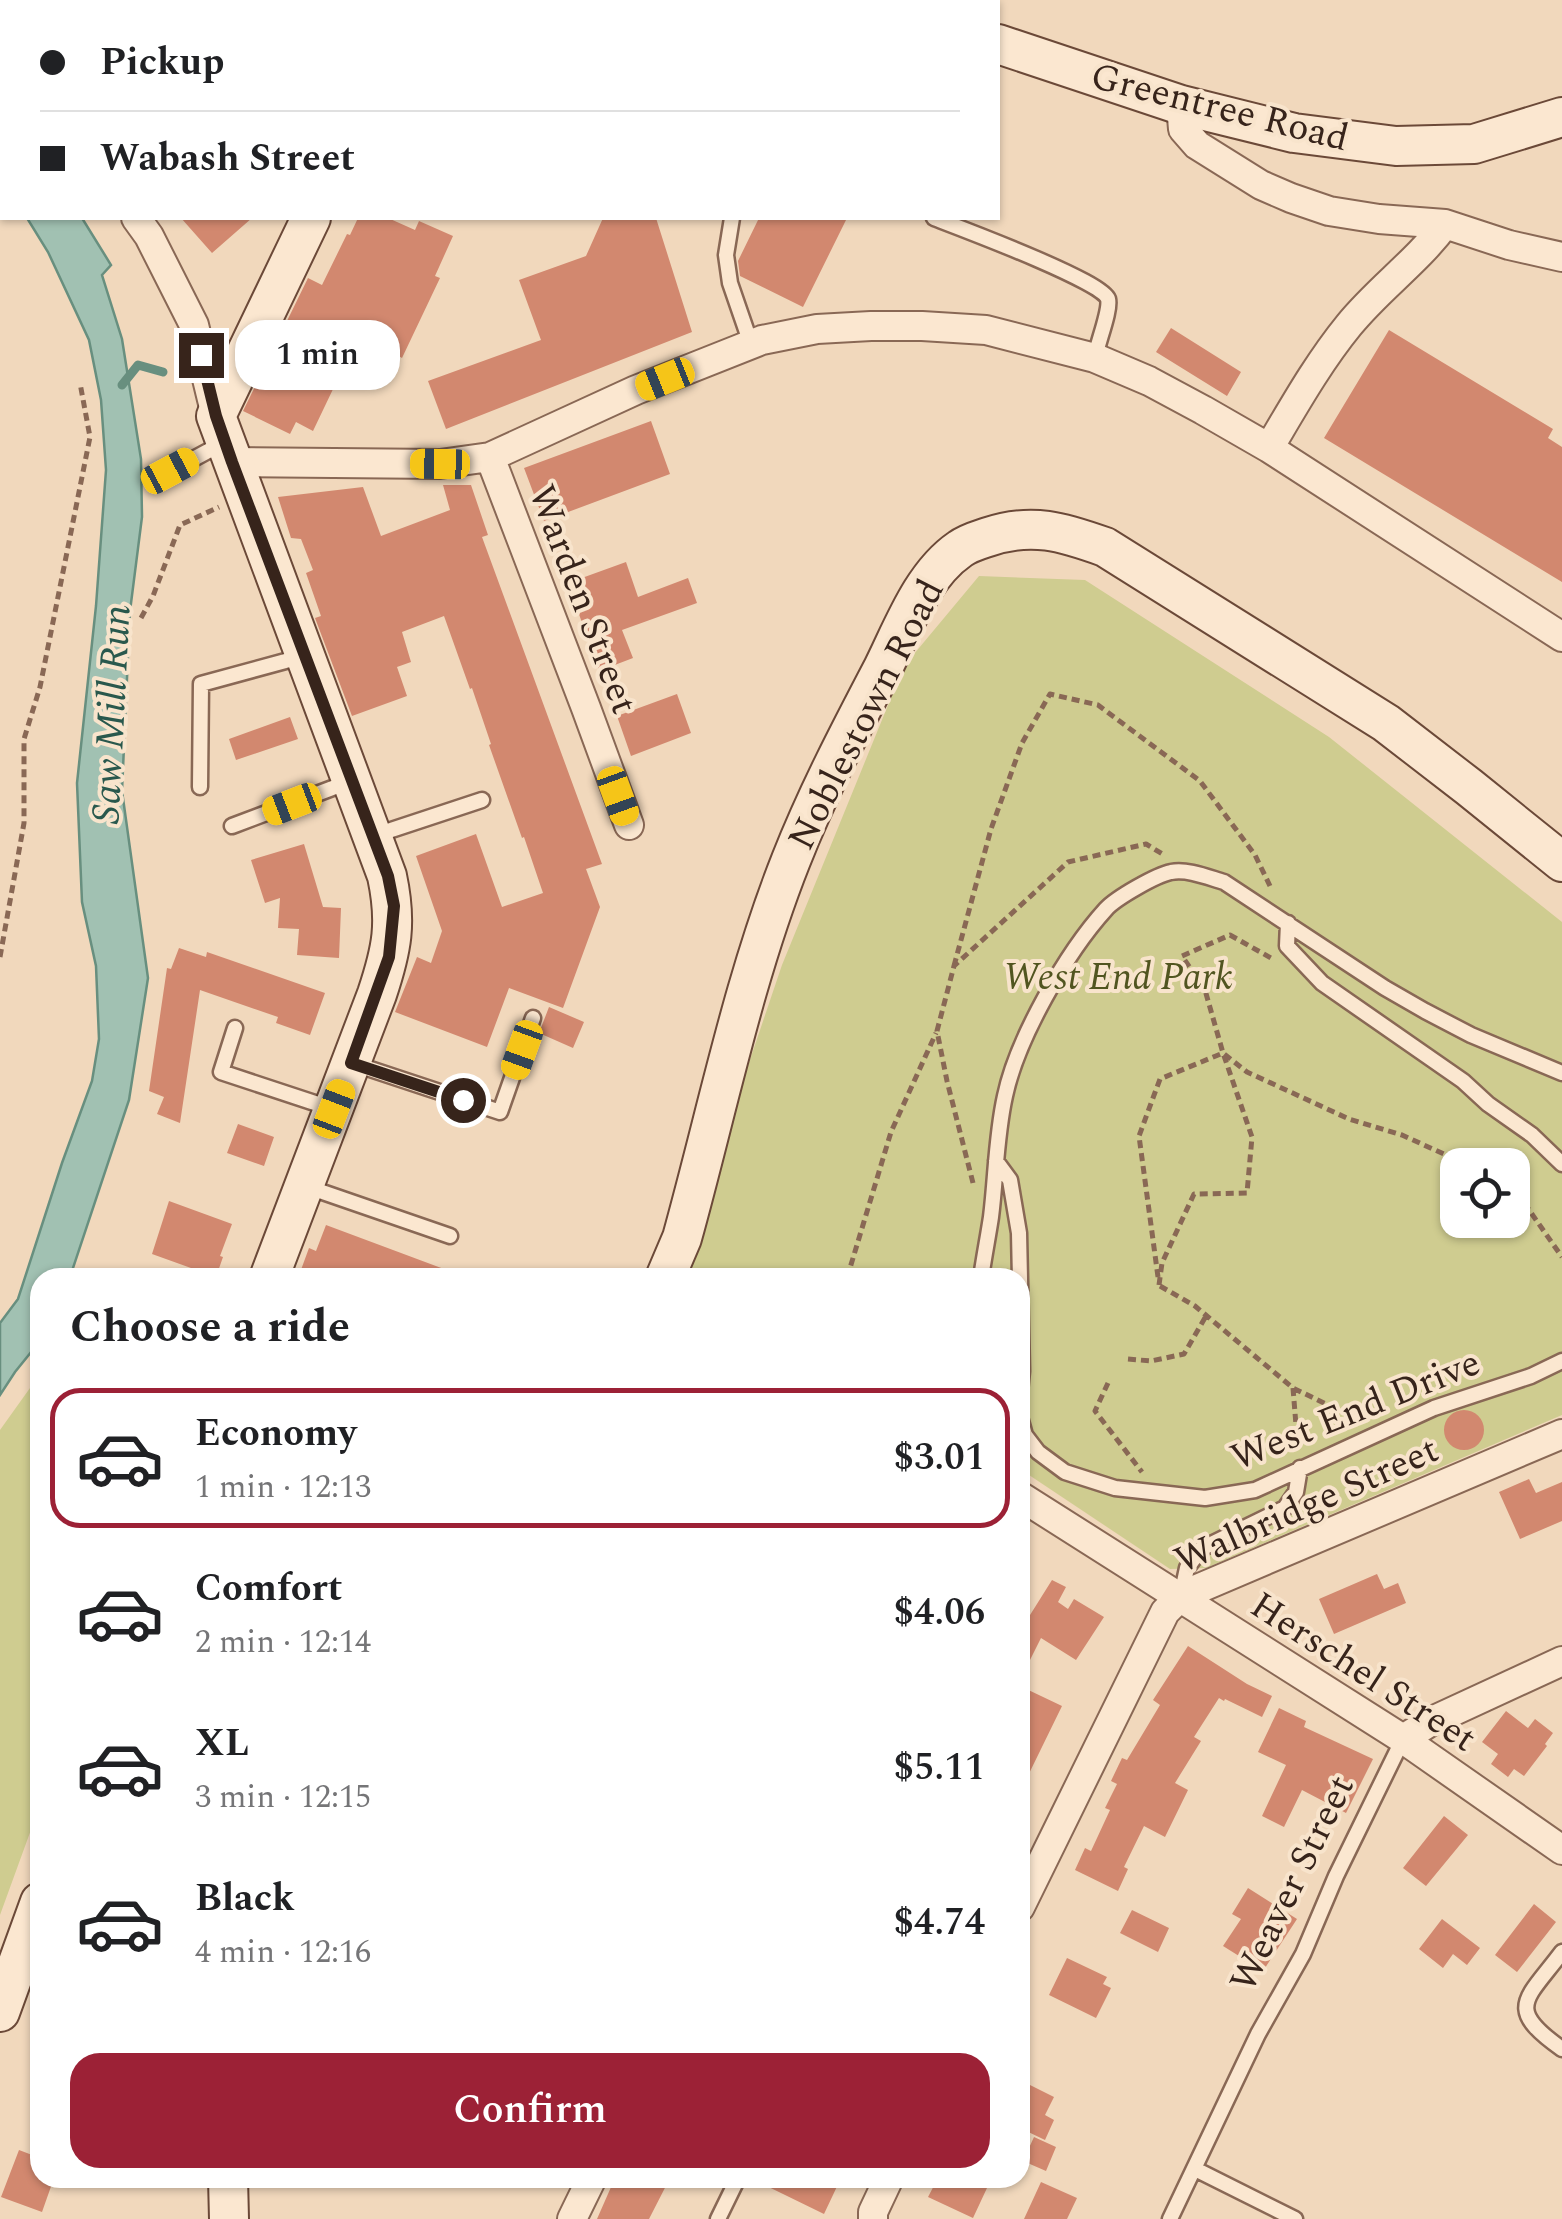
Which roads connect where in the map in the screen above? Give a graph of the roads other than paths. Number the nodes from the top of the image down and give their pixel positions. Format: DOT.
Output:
graph roads {
  1 [pos="1000,45"];
  2 [pos="1182,105"];
  3 [pos="1562,117"];
  4 [pos="137,220"];
  5 [pos="310,220"];
  6 [pos="732,220"];
  7 [pos="939,220"];
  8 [pos="1446,224"];
  9 [pos="1562,256"];
  10 [pos="751,344"];
  11 [pos="1094,358"];
  12 [pos="1269,448"];
  13 [pos="229,454"];
  14 [pos="490,457"];
  15 [pos="170,471"];
  16 [pos="1562,637"];
  17 [pos="305,656"];
  18 [pos="352,781"];
  19 [pos="200,787"];
  20 [pos="482,800"];
  21 [pos="232,826"];
  22 [pos="629,826"];
  23 [pos="372,836"];
  24 [pos="1562,862"];
  25 [pos="1288,923"];
  26 [pos="533,1018"];
  27 [pos="235,1028"];
  28 [pos="351,1063"];
  29 [pos="1562,1073"];
  30 [pos="334,1109"];
  31 [pos="996,1161"];
  32 [pos="1562,1164"];
  33 [pos="304,1186"];
  34 [pos="450,1236"];
  35 [pos="273,1268"];
  36 [pos="670,1268"];
  37 [pos="983,1268"];
  38 [pos="1021,1268"];
  39 [pos="1562,1361"];
  40 [pos="1562,1434"];
  41 [pos="1030,1442"];
  42 [pos="1300,1468"];
  43 [pos="1030,1502"];
  44 [pos="1180,1596"];
  45 [pos="1562,1661"];
  46 [pos="1404,1739"];
  47 [pos="1562,1850"];
  48 [pos="1030,1887"];
  49 [pos="30,1930"];
  50 [pos="1562,1952"];
  51 [pos="0,2012"];
  52 [pos="1562,2049"];
  53 [pos="1195,2169"];
  54 [pos="228,2188"];
  55 [pos="587,2188"];
  56 [pos="733,2188"];
  57 [pos="887,2188"];
  58 [pos="877,2217"];
  59 [pos="229,2219"];
  60 [pos="572,2219"];
  61 [pos="718,2219"];
  62 [pos="1170,2219"];
  63 [pos="1295,2219"];
  1 -- 2 [label="main road, Greentree Road"];
  2 -- 3 [label="main road, Greentree Road"];
  2 -- 8 [label="street"];
  4 -- 13 [label="street"];
  5 -- 13 [label="main road"];
  6 -- 10 [label="lane"];
  7 -- 11 [label="lane"];
  8 -- 9 [label="street"];
  8 -- 12 [label="street"];
  10 -- 11 [label="street"];
  10 -- 14 [label="street"];
  11 -- 12 [label="street"];
  12 -- 16 [label="street"];
  13 -- 14 [label="street"];
  13 -- 15 [label="lane"];
  13 -- 17 [label="main road"];
  14 -- 22 [label="street, Warden Street"];
  17 -- 18 [label="main road"];
  17 -- 19 [label="lane"];
  18 -- 21 [label="lane"];
  18 -- 23 [label="main road"];
  20 -- 23 [label="lane"];
  23 -- 28 [label="main road"];
  24 -- 36 [label="main road, Noblestown Road"];
  25 -- 29 [label="lane"];
  25 -- 31 [label="lane"];
  25 -- 32 [label="lane"];
  26 -- 28 [label="lane"];
  27 -- 30 [label="lane"];
  28 -- 30 [label="main road"];
  30 -- 33 [label="main road"];
  31 -- 37 [label="lane"];
  31 -- 38 [label="lane"];
  33 -- 34 [label="lane"];
  33 -- 35 [label="main road"];
  39 -- 42 [label="lane, West End Drive"];
  40 -- 44 [label="street, Walbridge Street"];
  41 -- 42 [label="lane, West End Drive"];
  42 -- 44 [label="lane"];
  43 -- 44 [label="street, Herschel Street"];
  44 -- 46 [label="street, Herschel Street"];
  44 -- 48 [label="street, Walbridge Street"];
  45 -- 46 [label="street"];
  46 -- 47 [label="street, Herschel Street"];
  46 -- 53 [label="lane, Weaver Street"];
  49 -- 51 [label="main road"];
  50 -- 52 [label="lane"];
  53 -- 62 [label="lane, Weaver Street"];
  53 -- 63 [label="lane"];
  54 -- 59 [label="main road"];
  55 -- 60 [label="street"];
  56 -- 61 [label="lane"];
  57 -- 58 [label="street"];
}
